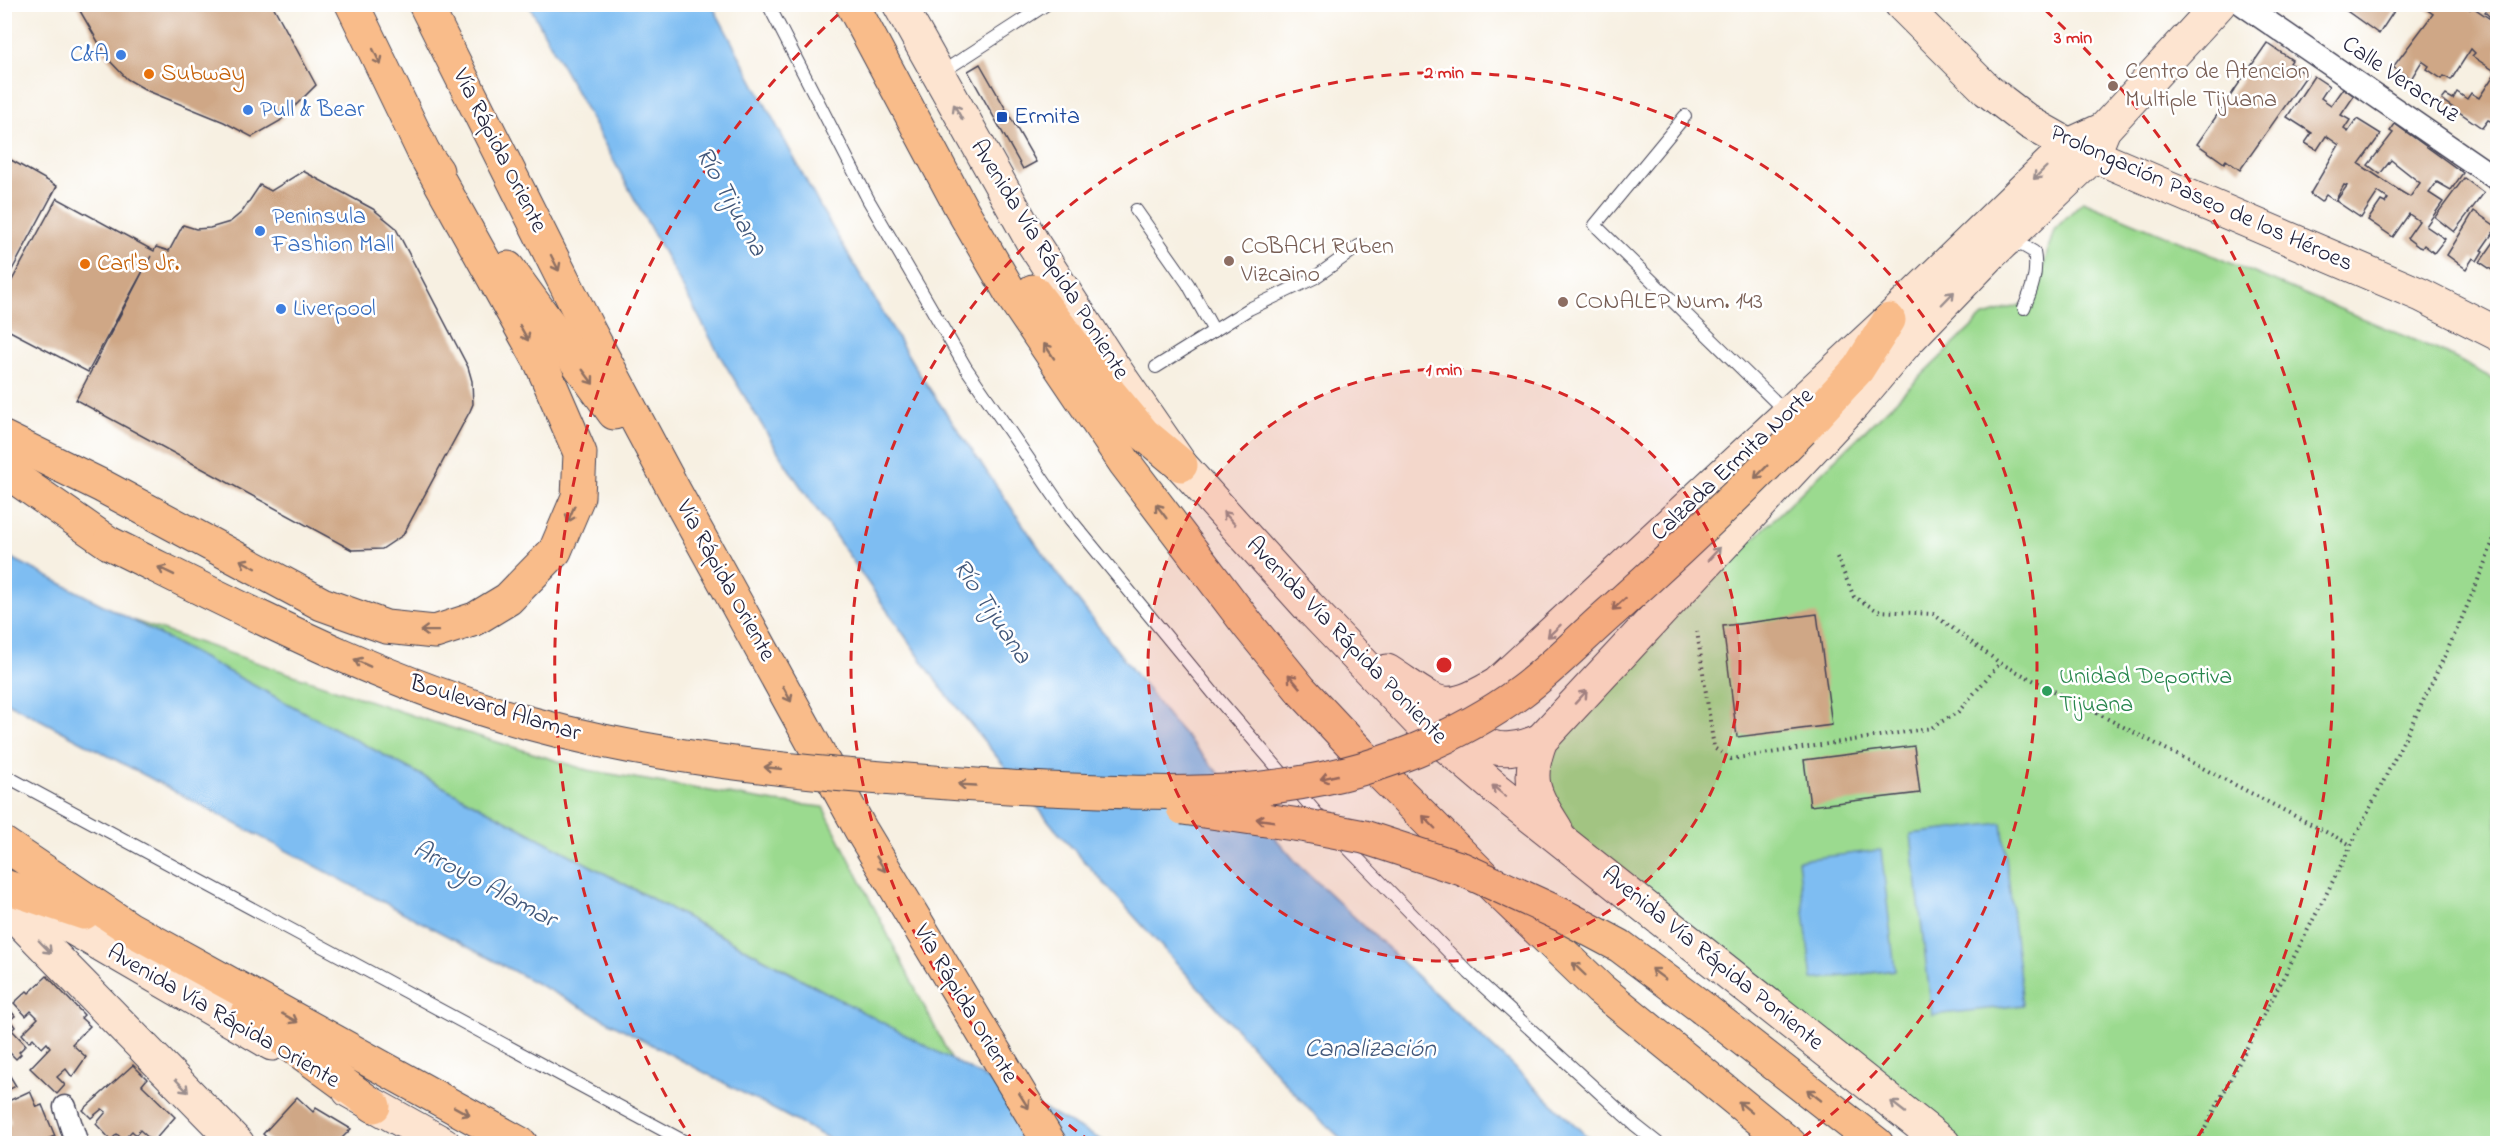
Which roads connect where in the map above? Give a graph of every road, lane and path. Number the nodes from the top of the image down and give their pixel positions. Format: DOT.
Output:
graph roads {
  1 [pos="352,4"];
  2 [pos="425,4"];
  3 [pos="768,4"];
  4 [pos="852,4"];
  5 [pos="900,4"];
  6 [pos="1047,4"];
  7 [pos="1901,4"];
  8 [pos="2219,4"];
  9 [pos="2242,4"];
  10 [pos="938,75"];
  11 [pos="1685,116"];
  12 [pos="2089,143"];
  13 [pos="424,153"];
  14 [pos="2498,180"];
  15 [pos="960,206"];
  16 [pos="1136,210"];
  17 [pos="1359,246"];
  18 [pos="1991,254"];
  19 [pos="2024,308"];
  20 [pos="1889,320"];
  21 [pos="1214,331"];
  22 [pos="2498,334"];
  23 [pos="1156,367"];
  24 [pos="1795,422"];
  25 [pos="4,438"];
  26 [pos="1181,465"];
  27 [pos="4,470"];
  28 [pos="4,489"];
  29 [pos="675,492"];
  30 [pos="2498,527"];
  31 [pos="109,543"];
  32 [pos="1837,557"];
  33 [pos="1697,631"];
  34 [pos="1339,639"];
  35 [pos="2000,663"];
  36 [pos="1497,684"];
  37 [pos="1541,740"];
  38 [pos="4,776"];
  39 [pos="1025,788"];
  40 [pos="1564,841"];
  41 [pos="4,844"];
  42 [pos="2351,845"];
  43 [pos="4,887"];
  44 [pos="4,905"];
  45 [pos="129,928"];
  46 [pos="374,1106"];
  47 [pos="65,1107"];
  48 [pos="76,1143"];
  49 [pos="236,1143"];
  50 [pos="444,1143"];
  51 [pos="521,1143"];
  52 [pos="689,1143"];
  53 [pos="1050,1143"];
  54 [pos="1659,1143"];
  55 [pos="1790,1143"];
  56 [pos="1877,1143"];
  57 [pos="1944,1143"];
  58 [pos="2197,1143"];
  1 -- 13 [label="highway, one-way"];
  2 -- 29 [label="highway, Vía Rápida Oriente, one-way"];
  3 -- 54 [label="lane"];
  4 -- 15 [label="highway, Avenida Vía Rápida Poniente"];
  5 -- 10 [label="main road, Avenida Vía Rápida Poniente"];
  6 -- 10 [label="lane"];
  7 -- 12 [label="main road, Prolongación Paseo de los Héroes"];
  8 -- 12 [label="main road, Calzada Ermita Norte"];
  9 -- 14 [label="street, Calle Veracruz"];
  26 -- 10 [label="main road, Avenida Vía Rápida Poniente, one-way"];
  11 -- 24 [label="lane"];
  12 -- 18 [label="main road, Calzada Ermita Norte"];
  12 -- 20 [label="main road, Calzada Ermita Norte, one-way"];
  12 -- 22 [label="main road, Prolongación Paseo de los Héroes"];
  13 -- 25 [label="highway, one-way"];
  13 -- 29 [label="highway, one-way"];
  15 -- 26 [label="highway"];
  55 -- 15 [label="highway, Avenida Vía Rápida Poniente, one-way"];
  16 -- 21 [label="lane"];
  17 -- 21 [label="lane"];
  18 -- 19 [label="lane"];
  37 -- 18 [label="main road, Calzada Ermita Norte, one-way"];
  20 -- 24 [label="highway"];
  21 -- 23 [label="lane"];
  24 -- 36 [label="main road, Calzada Ermita Norte, one-way"];
  24 -- 39 [label="highway, one-way, bridge"];
  34 -- 26 [label="main road, Avenida Vía Rápida Poniente, one-way"];
  27 -- 31 [label="highway"];
  28 -- 31 [label="highway, Boulevard Alamar"];
  29 -- 53 [label="highway, Vía Rápida Oriente, one-way"];
  30 -- 42 [label="path"];
  39 -- 31 [label="highway, Boulevard Alamar, one-way, bridge"];
  32 -- 35 [label="path"];
  33 -- 35 [label="path"];
  34 -- 36 [label="main road, Calzada Ermita Norte"];
  40 -- 34 [label="main road, Avenida Vía Rápida Poniente, one-way"];
  35 -- 42 [label="path"];
  36 -- 37 [label="main road"];
  37 -- 40 [label="main road, Calzada Ermita Norte"];
  38 -- 52 [label="lane"];
  56 -- 39 [label="highway, one-way, bridge"];
  57 -- 40 [label="main road, Avenida Vía Rápida Poniente, one-way"];
  41 -- 45 [label="highway"];
  42 -- 58 [label="path"];
  43 -- 45 [label="highway"];
  43 -- 46 [label="main road, Avenida Vía Rápida Oriente"];
  44 -- 49 [label="main road, one-way"];
  45 -- 46 [label="highway"];
  45 -- 51 [label="highway, one-way"];
  46 -- 50 [label="main road, Avenida Vía Rápida Oriente"];
  47 -- 48 [label="street"];
}
